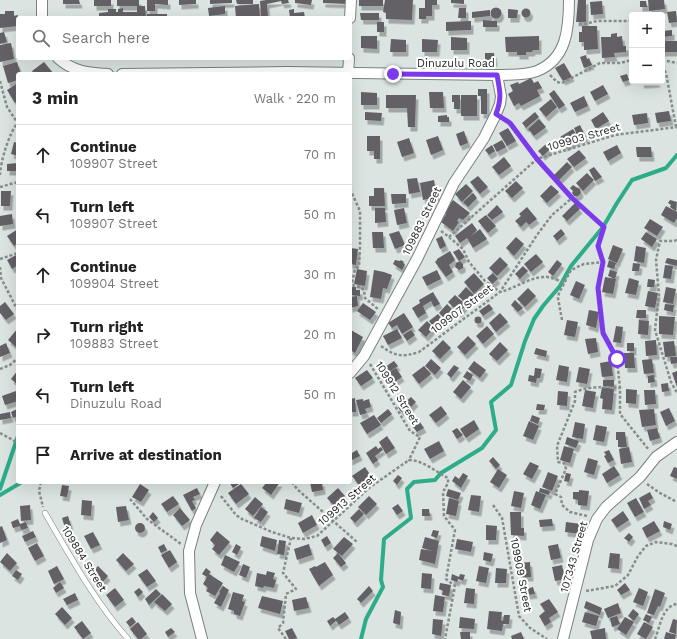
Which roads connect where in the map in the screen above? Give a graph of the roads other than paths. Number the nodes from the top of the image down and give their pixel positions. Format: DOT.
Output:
graph roads {
  1 [pos="42,0"];
  2 [pos="351,0"];
  3 [pos="569,0"];
  4 [pos="42,16"];
  5 [pos="350,16"];
  6 [pos="61,60"];
  7 [pos="348,60"];
  8 [pos="83,72"];
  9 [pos="348,72"];
  10 [pos="352,74"];
  11 [pos="497,75"];
  12 [pos="352,371"];
  13 [pos="677,442"];
  14 [pos="214,484"];
  15 [pos="45,513"];
  16 [pos="128,639"];
  17 [pos="202,639"];
  18 [pos="563,639"];
  1 -- 4 [label="street"];
  2 -- 5 [label="street"];
  3 -- 11 [label="street, Dinuzulu Road"];
  6 -- 8 [label="street"];
  7 -- 9 [label="street"];
  10 -- 11 [label="street, Dinuzulu Road"];
  11 -- 12 [label="street, 109883 Street"];
  13 -- 18 [label="street, 107343 Street"];
  14 -- 17 [label="street"];
  15 -- 16 [label="lane, 109884 Street"];
}
